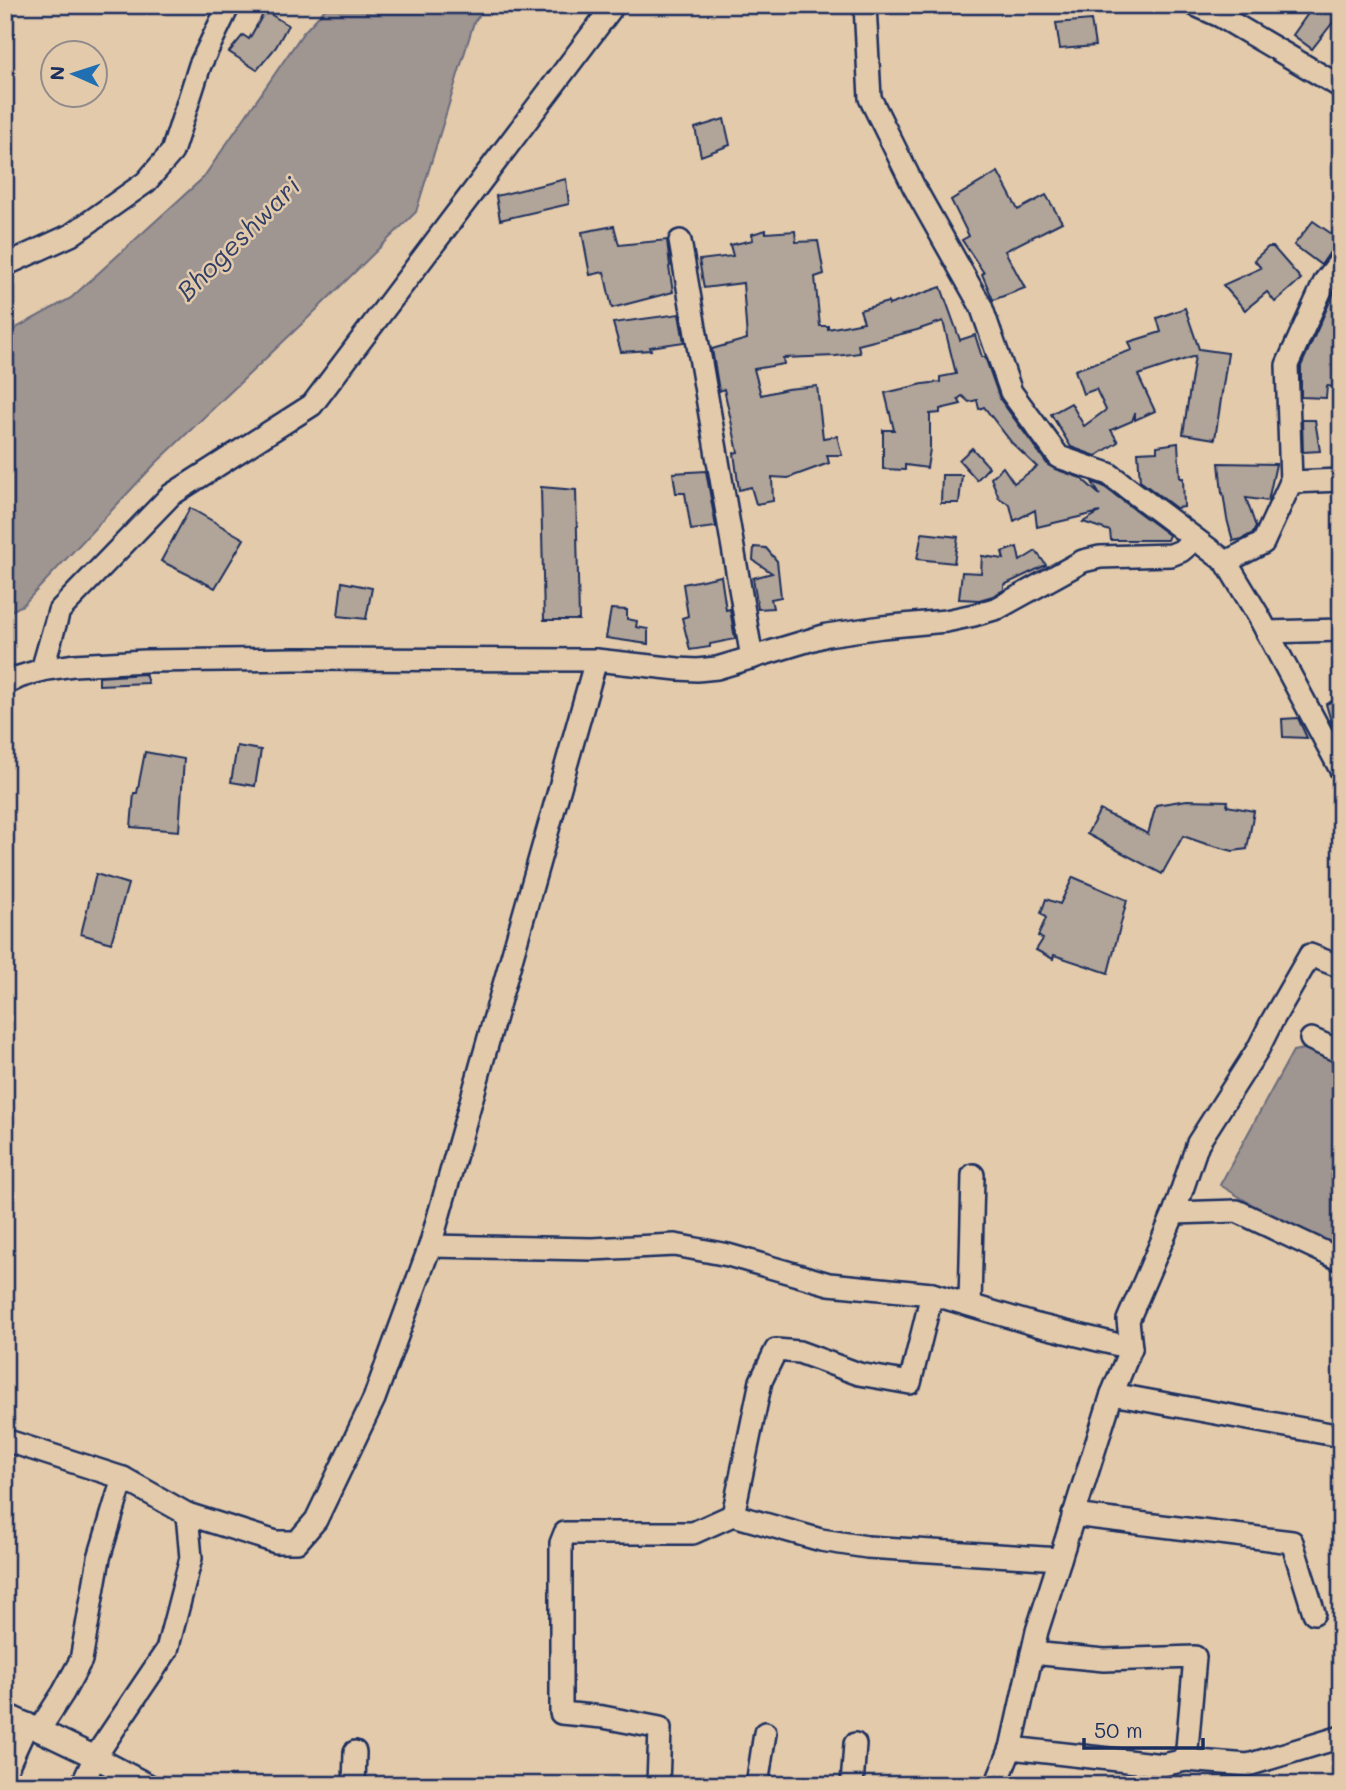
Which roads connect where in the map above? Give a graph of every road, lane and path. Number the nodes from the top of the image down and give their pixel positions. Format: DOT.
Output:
graph roads {
  1 [pos="229,5"];
  2 [pos="614,5"];
  3 [pos="865,5"];
  4 [pos="1195,5"];
  5 [pos="1341,88"];
  6 [pos="680,241"];
  7 [pos="1341,260"];
  8 [pos="5,265"];
  9 [pos="1341,480"];
  10 [pos="1291,482"];
  11 [pos="1195,539"];
  12 [pos="1226,562"];
  13 [pos="1341,630"];
  14 [pos="1267,632"];
  15 [pos="752,658"];
  16 [pos="596,660"];
  17 [pos="42,670"];
  18 [pos="5,684"];
  19 [pos="1341,770"];
  20 [pos="1341,967"];
  21 [pos="1311,1039"];
  22 [pos="1341,1052"];
  23 [pos="973,1175"];
  24 [pos="1174,1213"];
  25 [pos="430,1246"];
  26 [pos="1341,1260"];
  27 [pos="932,1294"];
  28 [pos="970,1304"];
  29 [pos="1131,1348"];
  30 [pos="1112,1394"];
  31 [pos="1341,1436"];
  32 [pos="5,1440"];
  33 [pos="123,1478"];
  34 [pos="187,1514"];
  35 [pos="1073,1515"];
  36 [pos="733,1516"];
  37 [pos="1059,1559"];
  38 [pos="1314,1613"];
  39 [pos="1032,1653"];
  40 [pos="5,1714"];
  41 [pos="33,1727"];
  42 [pos="765,1733"];
  43 [pos="1341,1737"];
  44 [pos="855,1744"];
  45 [pos="1011,1748"];
  46 [pos="355,1752"];
  47 [pos="95,1756"];
  48 [pos="1186,1760"];
  49 [pos="5,1772"];
  50 [pos="82,1785"];
  51 [pos="148,1785"];
  52 [pos="354,1785"];
  53 [pos="658,1785"];
  54 [pos="757,1785"];
  55 [pos="852,1785"];
  56 [pos="996,1785"];
  1 -- 8 [label="street"];
  2 -- 17 [label="street"];
  3 -- 11 [label="street"];
  4 -- 5 [label="street"];
  6 -- 15 [label="street"];
  7 -- 10 [label="street"];
  9 -- 10 [label="street"];
  10 -- 12 [label="street"];
  11 -- 12 [label="street"];
  11 -- 15 [label="street"];
  12 -- 14 [label="street"];
  13 -- 14 [label="street"];
  14 -- 19 [label="street"];
  15 -- 16 [label="street"];
  16 -- 17 [label="street"];
  16 -- 25 [label="street"];
  17 -- 18 [label="street"];
  20 -- 24 [label="street"];
  21 -- 22 [label="street"];
  23 -- 28 [label="street"];
  24 -- 26 [label="street"];
  24 -- 29 [label="street"];
  25 -- 27 [label="street"];
  25 -- 34 [label="street"];
  27 -- 28 [label="street"];
  27 -- 36 [label="street"];
  28 -- 29 [label="street"];
  29 -- 30 [label="street"];
  30 -- 31 [label="street"];
  30 -- 35 [label="street"];
  32 -- 33 [label="street"];
  33 -- 34 [label="street"];
  33 -- 41 [label="street"];
  34 -- 47 [label="street"];
  35 -- 37 [label="street"];
  35 -- 38 [label="street"];
  36 -- 37 [label="street"];
  36 -- 53 [label="street"];
  37 -- 39 [label="street"];
  39 -- 45 [label="street"];
  39 -- 48 [label="street"];
  40 -- 41 [label="street"];
  41 -- 47 [label="street"];
  41 -- 49 [label="street"];
  42 -- 54 [label="street"];
  43 -- 48 [label="street"];
  44 -- 55 [label="street"];
  45 -- 48 [label="street"];
  45 -- 56 [label="street"];
  46 -- 52 [label="street"];
  47 -- 50 [label="street"];
  47 -- 51 [label="street"];
}
